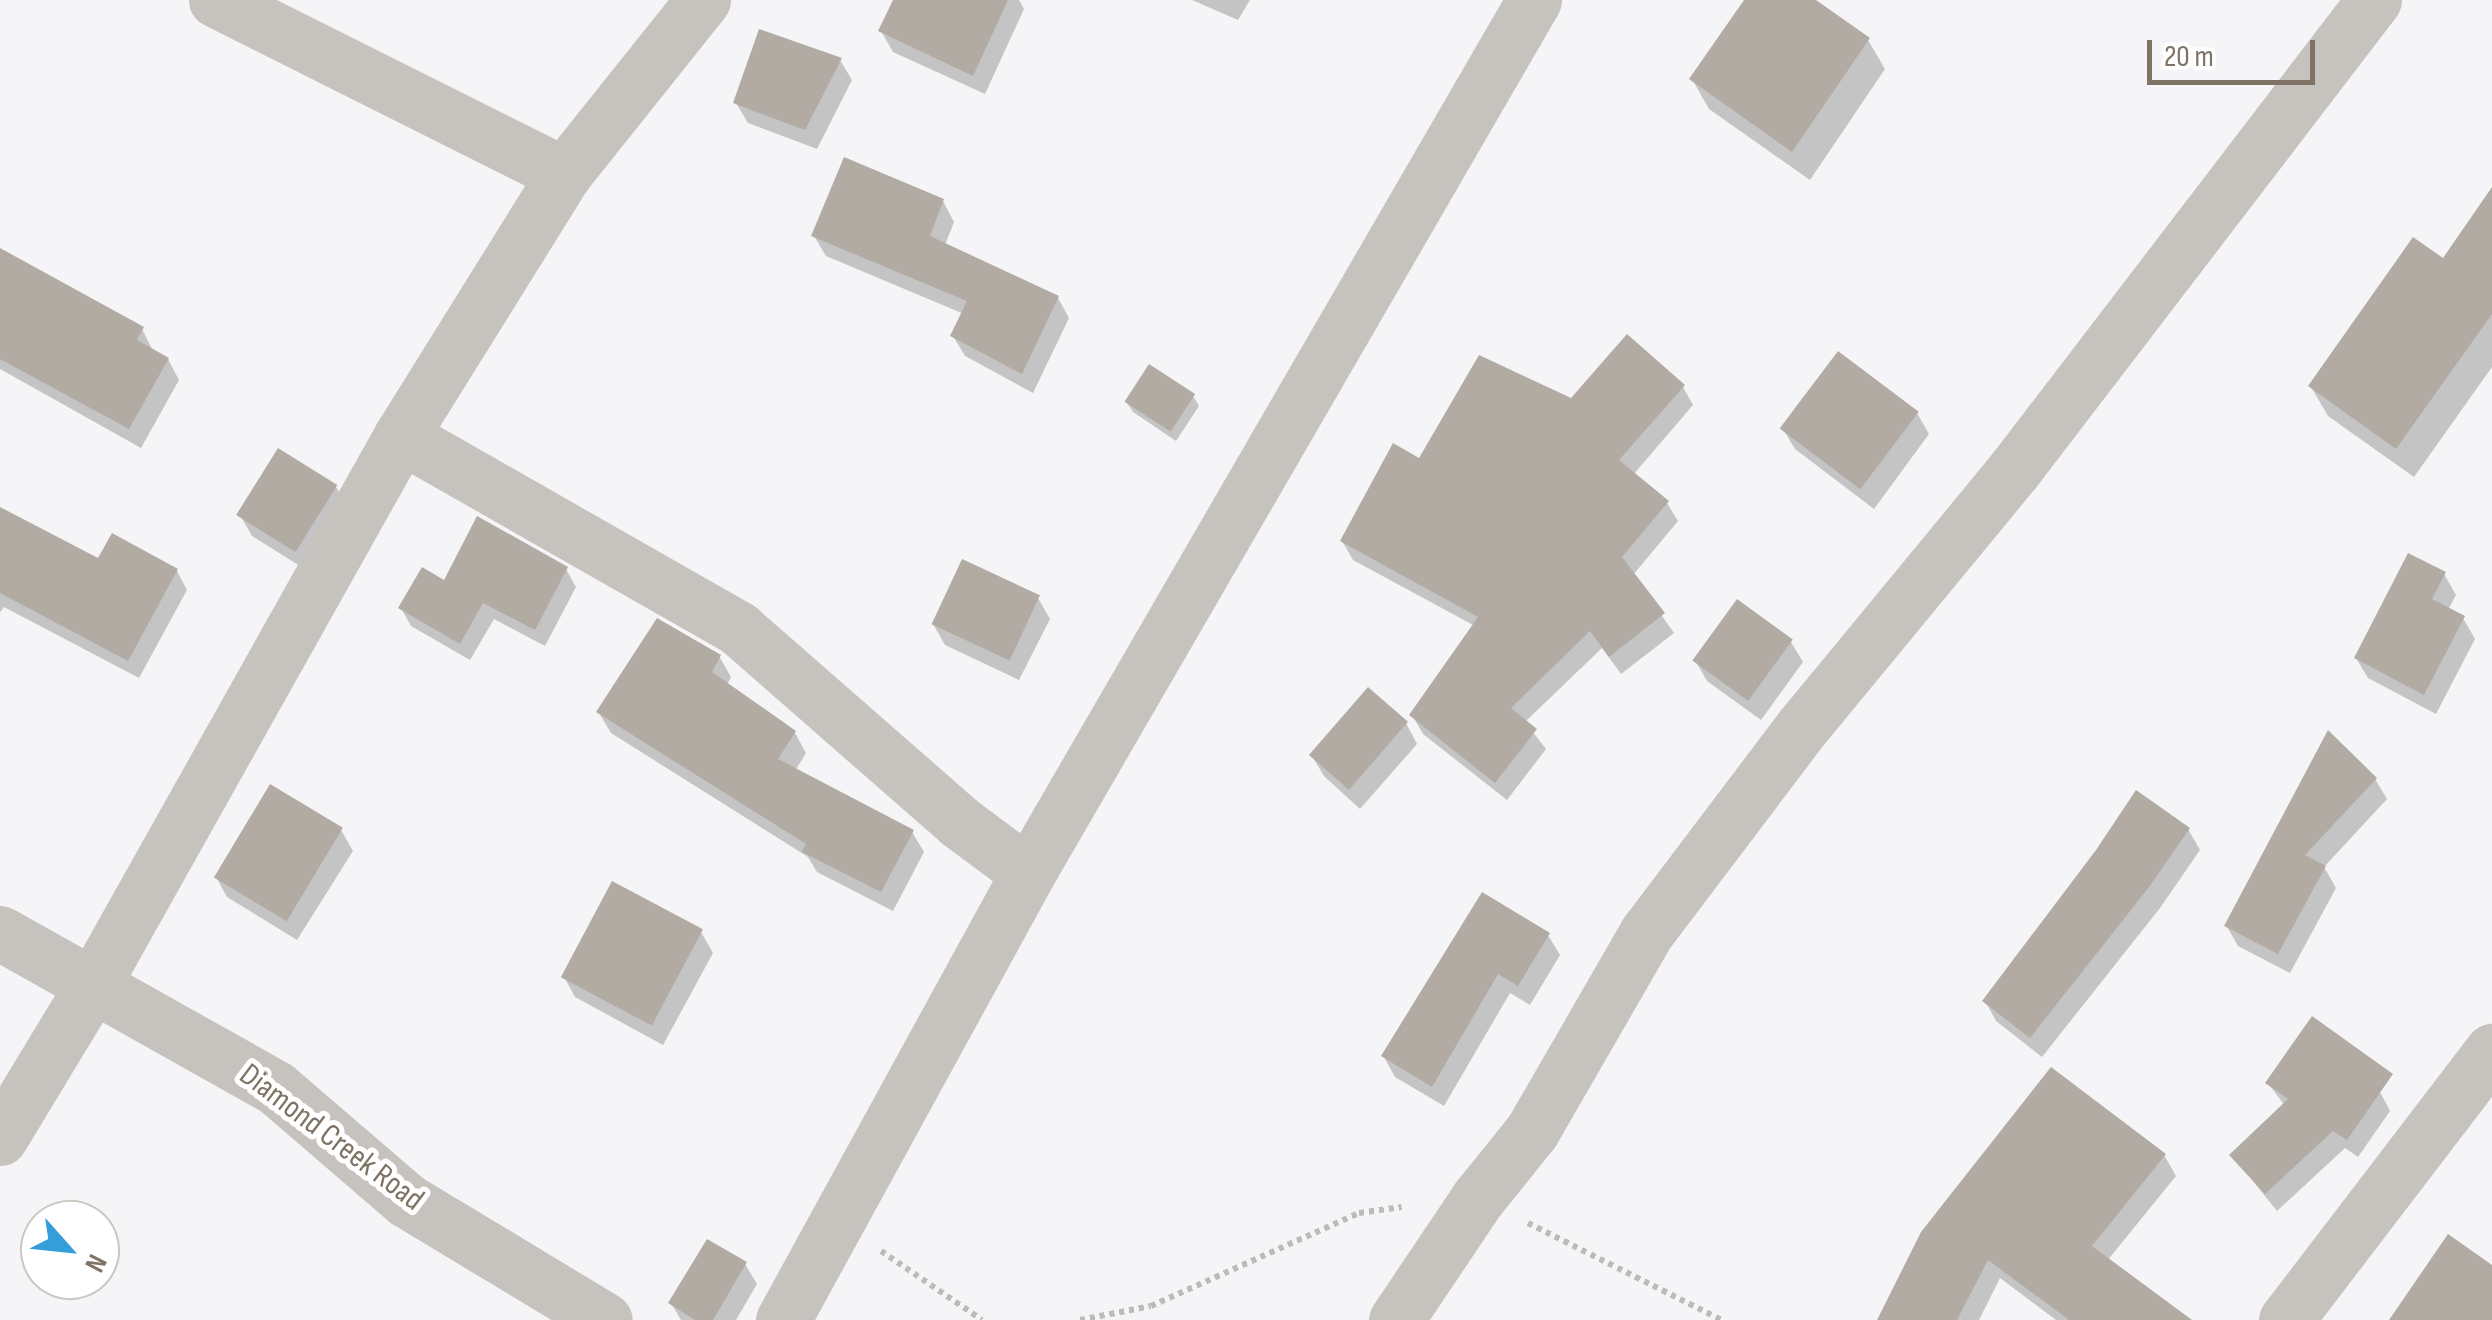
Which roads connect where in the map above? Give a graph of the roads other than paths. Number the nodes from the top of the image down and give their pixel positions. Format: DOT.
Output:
graph roads {
  1 [pos="216,0"];
  2 [pos="703,0"];
  3 [pos="1534,0"];
  4 [pos="2374,0"];
  5 [pos="564,174"];
  6 [pos="401,436"];
  7 [pos="1028,873"];
  8 [pos="0,933"];
  9 [pos="94,983"];
  10 [pos="2492,1052"];
  11 [pos="0,1138"];
  12 [pos="605,1320"];
  13 [pos="783,1320"];
  14 [pos="1396,1320"];
  15 [pos="2286,1320"];
  1 -- 5 [label="street"];
  2 -- 5 [label="street"];
  3 -- 7 [label="street"];
  4 -- 14 [label="street"];
  5 -- 6 [label="street"];
  6 -- 7 [label="street"];
  6 -- 9 [label="street"];
  7 -- 13 [label="street"];
  8 -- 9 [label="street, Diamond Creek Road"];
  9 -- 11 [label="street"];
  9 -- 12 [label="street, Diamond Creek Road"];
  10 -- 15 [label="street"];
}
